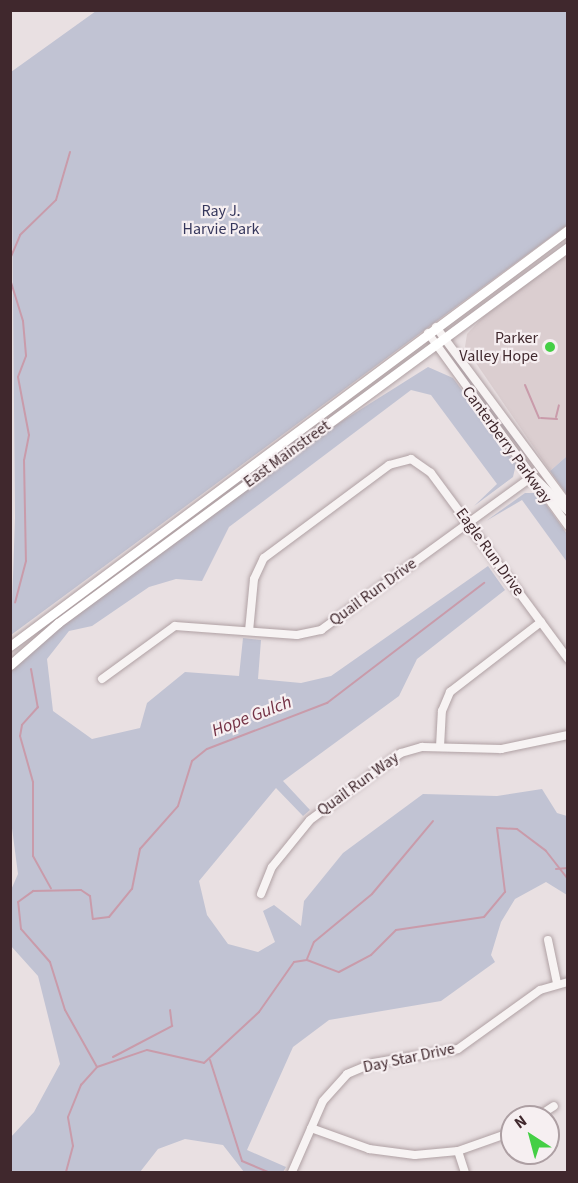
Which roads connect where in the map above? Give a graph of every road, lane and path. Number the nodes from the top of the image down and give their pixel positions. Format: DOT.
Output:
graph roads {
  1 [pos="567,230"];
  2 [pos="567,247"];
  3 [pos="436,327"];
  4 [pos="428,333"];
  5 [pos="446,337"];
  6 [pos="433,346"];
  7 [pos="530,477"];
  8 [pos="567,505"];
  9 [pos="567,512"];
  10 [pos="468,522"];
  11 [pos="567,526"];
  12 [pos="541,622"];
  13 [pos="249,631"];
  14 [pos="10,646"];
  15 [pos="567,658"];
  16 [pos="10,664"];
  17 [pos="102,679"];
  18 [pos="567,735"];
  19 [pos="440,747"];
  20 [pos="261,894"];
  21 [pos="548,940"];
  22 [pos="567,982"];
  23 [pos="557,983"];
  24 [pos="311,1128"];
  25 [pos="500,1136"];
  26 [pos="458,1151"];
  27 [pos="292,1173"];
  28 [pos="465,1173"];
  1 -- 3 [label="main road, East Mainstreet"];
  2 -- 5 [label="main road, East Mainstreet"];
  3 -- 4 [label="main road, East Mainstreet"];
  3 -- 5 [label="street, Canterberry Parkway"];
  4 -- 6 [label="street, Canterberry Parkway"];
  4 -- 14 [label="main road, East Mainstreet"];
  5 -- 6 [label="main road, East Mainstreet"];
  5 -- 8 [label="street, Canterberry Parkway"];
  6 -- 7 [label="street, Canterberry Parkway"];
  6 -- 16 [label="main road, East Mainstreet"];
  7 -- 9 [label="street"];
  7 -- 10 [label="street, Quail Run Drive"];
  7 -- 11 [label="street, Canterberry Parkway"];
  10 -- 12 [label="street, Eagle Run Drive"];
  10 -- 13 [label="street, Quail Run Drive"];
  10 -- 13 [label="street, Eagle Run Drive"];
  12 -- 15 [label="street, Eagle Run Drive"];
  12 -- 19 [label="street"];
  13 -- 17 [label="street, Quail Run Drive"];
  18 -- 19 [label="street, Quail Run Way"];
  19 -- 20 [label="street, Quail Run Way"];
  21 -- 23 [label="street"];
  22 -- 23 [label="street, Day Star Drive"];
  23 -- 24 [label="street, Day Star Drive"];
  24 -- 26 [label="street"];
  24 -- 27 [label="street, Day Star Drive"];
  25 -- 26 [label="street"];
  26 -- 28 [label="street"];
}
